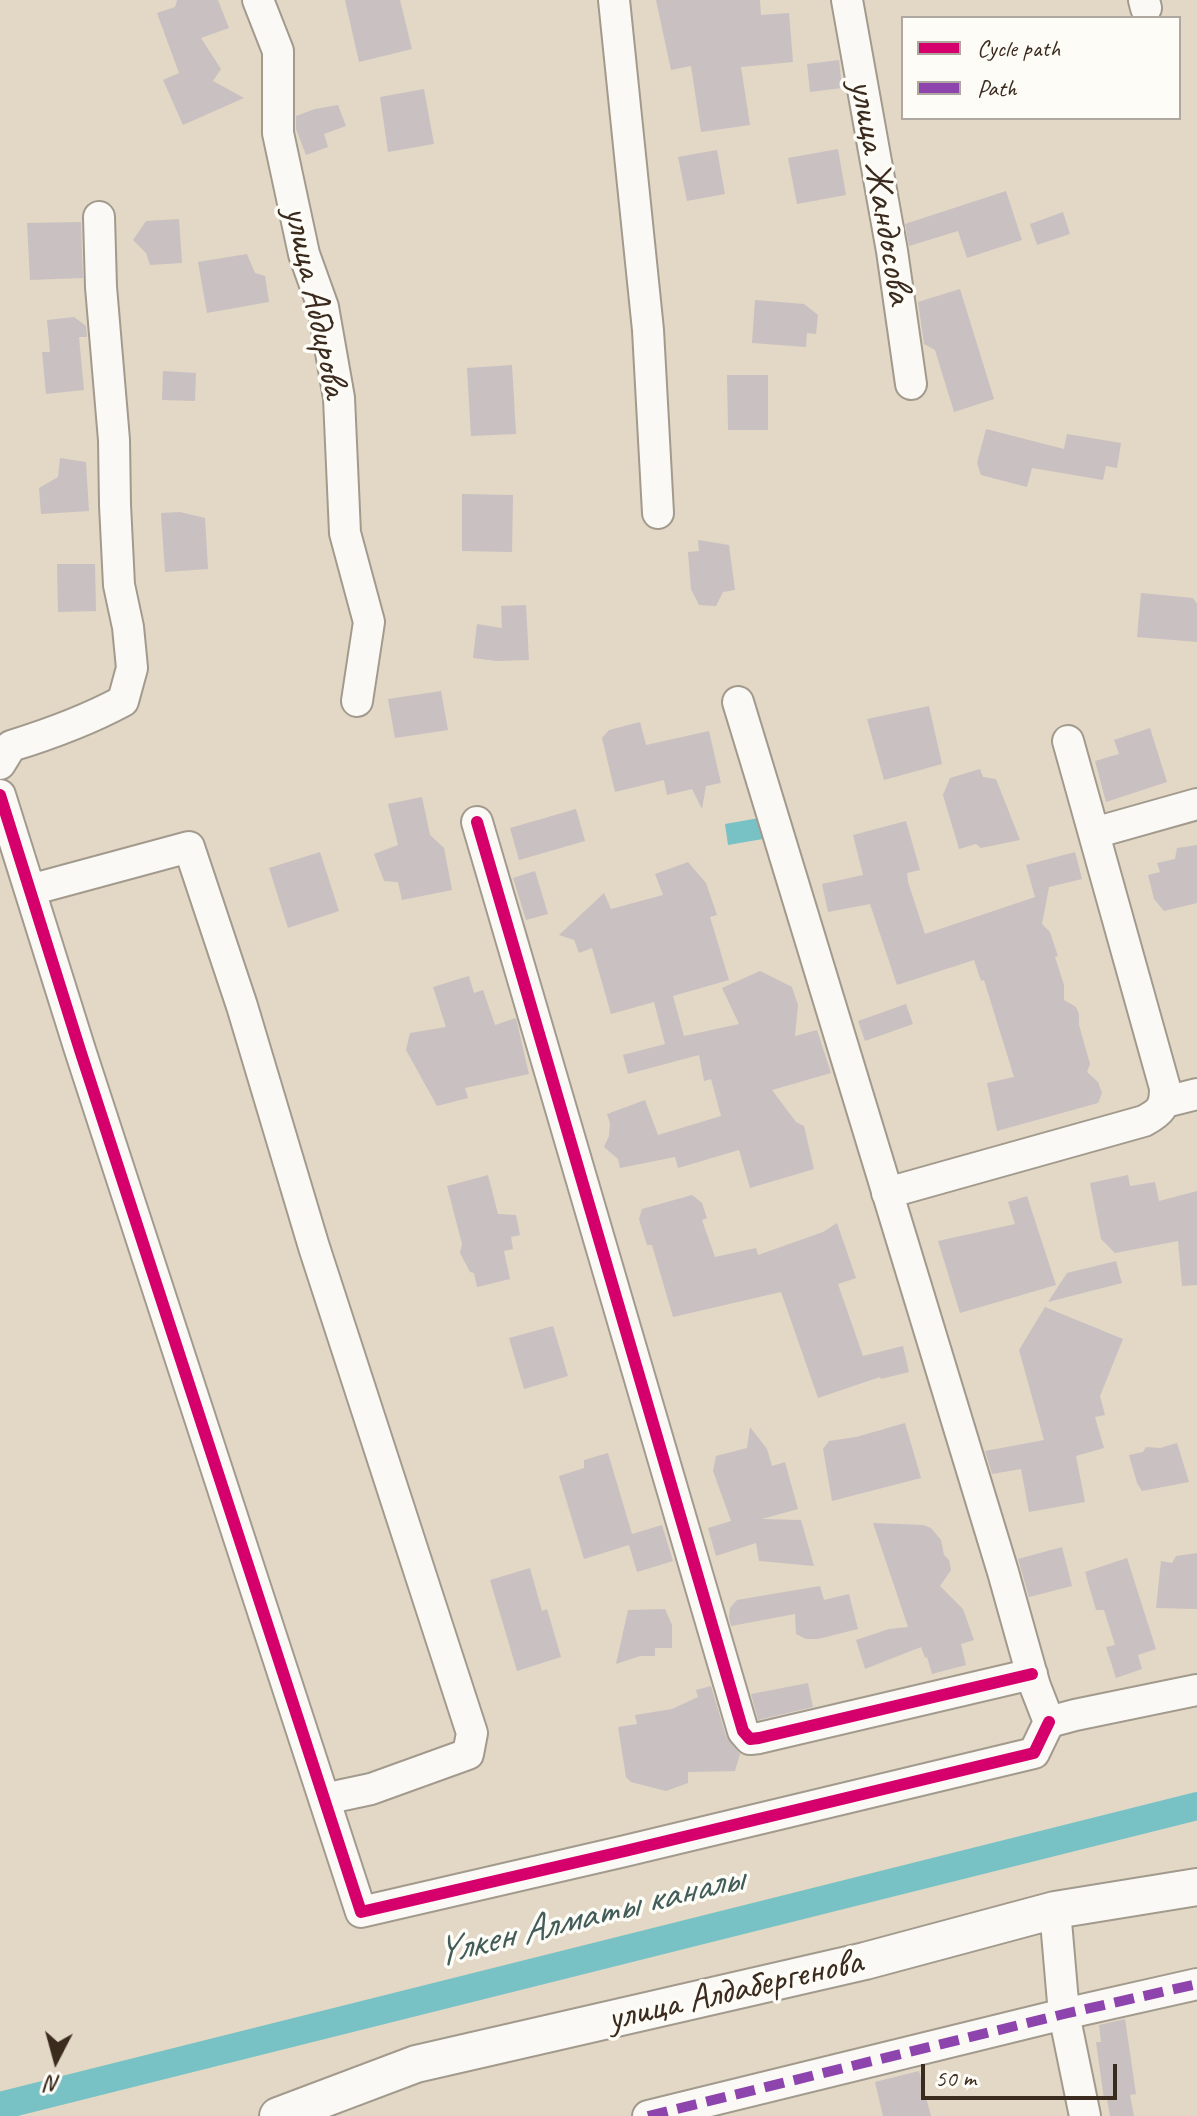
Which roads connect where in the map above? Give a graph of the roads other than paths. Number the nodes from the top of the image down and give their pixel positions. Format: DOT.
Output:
graph roads {
  1 [pos="258,0"];
  2 [pos="614,0"];
  3 [pos="847,0"];
  4 [pos="99,217"];
  5 [pos="911,384"];
  6 [pos="658,513"];
  7 [pos="357,701"];
  8 [pos="738,702"];
  9 [pos="1068,741"];
  10 [pos="0,764"];
  11 [pos="0,795"];
  12 [pos="1197,804"];
  13 [pos="477,822"];
  14 [pos="1094,833"];
  15 [pos="30,890"];
  16 [pos="1197,1094"];
  17 [pos="1165,1102"];
  18 [pos="887,1193"];
  19 [pos="1032,1674"];
  20 [pos="1197,1690"];
  21 [pos="1049,1722"];
  22 [pos="324,1799"];
  23 [pos="1197,1887"];
  24 [pos="1055,1910"];
  25 [pos="1197,1984"];
  26 [pos="1064,2014"];
  27 [pos="278,2116"];
  28 [pos="648,2116"];
  29 [pos="1085,2116"];
  1 -- 7 [label="street, улица Абдирова"];
  2 -- 6 [label="street"];
  3 -- 5 [label="street, улица Жандосова"];
  4 -- 10 [label="street"];
  8 -- 18 [label="street"];
  9 -- 14 [label="street"];
  11 -- 15 [label="street"];
  12 -- 14 [label="street"];
  13 -- 19 [label="street"];
  14 -- 17 [label="street"];
  15 -- 22 [label="street"];
  15 -- 22 [label="street"];
  16 -- 17 [label="street"];
  17 -- 18 [label="street"];
  18 -- 19 [label="street"];
  19 -- 21 [label="street"];
  20 -- 21 [label="street"];
  21 -- 22 [label="street"];
  23 -- 24 [label="main road, улица Алдабергенова"];
  24 -- 26 [label="street"];
  24 -- 27 [label="main road, улица Алдабергенова"];
  25 -- 26 [label="street"];
  26 -- 28 [label="street"];
  26 -- 29 [label="street"];
}
